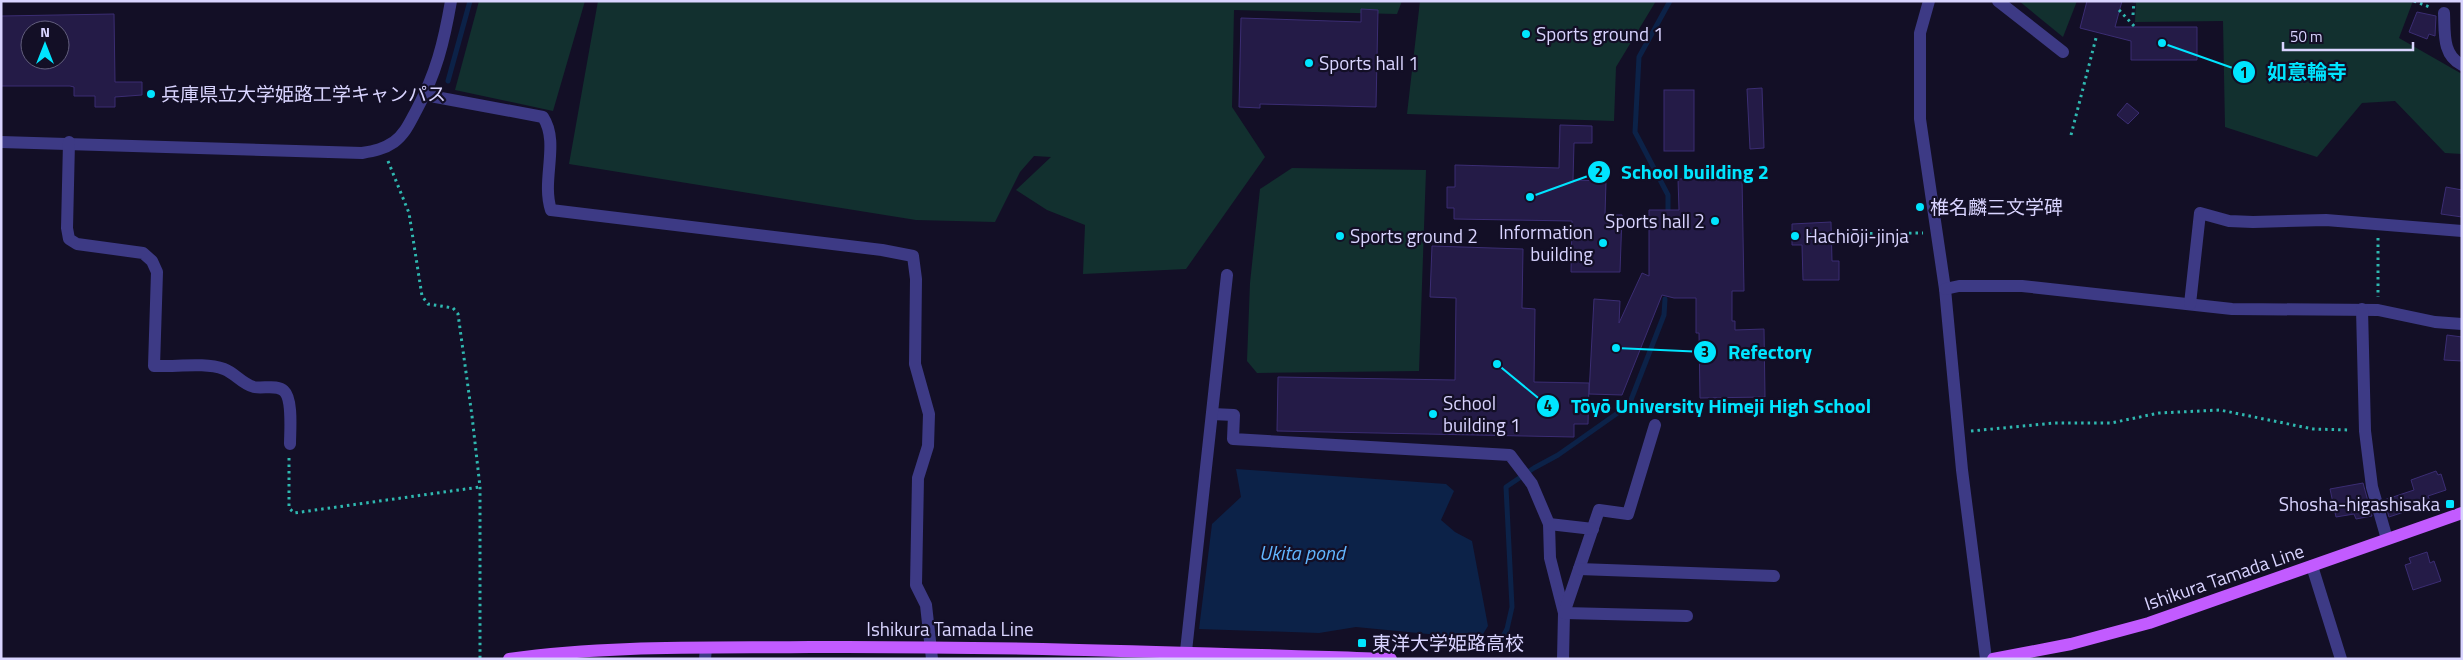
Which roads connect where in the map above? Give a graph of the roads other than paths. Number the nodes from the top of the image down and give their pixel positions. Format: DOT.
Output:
graph roads {
  1 [pos="451,1"];
  2 [pos="1929,1"];
  3 [pos="1998,1"];
  4 [pos="2444,13"];
  5 [pos="2063,52"];
  6 [pos="2462,65"];
  7 [pos="425,95"];
  8 [pos="1,142"];
  9 [pos="69,142"];
  10 [pos="2462,231"];
  11 [pos="1227,275"];
  12 [pos="1945,288"];
  13 [pos="2190,304"];
  14 [pos="2362,309"];
  15 [pos="2462,324"];
  16 [pos="1212,414"];
  17 [pos="1654,425"];
  18 [pos="290,444"];
  19 [pos="2462,513"];
  20 [pos="1549,524"];
  21 [pos="1593,529"];
  22 [pos="2387,539"];
  23 [pos="2312,566"];
  24 [pos="1579,569"];
  25 [pos="1774,576"];
  26 [pos="1564,613"];
  27 [pos="1687,616"];
  28 [pos="1186,651"];
  29 [pos="706,653"];
  30 [pos="932,653"];
  31 [pos="1303,658"];
  32 [pos="508,659"];
  33 [pos="1391,659"];
  34 [pos="1563,659"];
  35 [pos="1986,659"];
  36 [pos="1993,659"];
  37 [pos="2341,659"];
  1 -- 7 [label="street"];
  2 -- 12 [label="street"];
  3 -- 5 [label="street"];
  4 -- 6 [label="street"];
  7 -- 9 [label="street"];
  7 -- 30 [label="street"];
  8 -- 9 [label="street"];
  9 -- 18 [label="street"];
  10 -- 13 [label="street"];
  11 -- 16 [label="street"];
  12 -- 13 [label="street"];
  12 -- 35 [label="street"];
  13 -- 14 [label="street"];
  14 -- 15 [label="street"];
  14 -- 22 [label="street"];
  16 -- 20 [label="street"];
  16 -- 28 [label="street"];
  17 -- 21 [label="street"];
  19 -- 22 [label="main road, Ishikura Tamada Line"];
  20 -- 21 [label="street"];
  20 -- 26 [label="street"];
  21 -- 24 [label="street"];
  22 -- 23 [label="main road, Ishikura Tamada Line"];
  23 -- 36 [label="main road, Ishikura Tamada Line"];
  23 -- 37 [label="street"];
  24 -- 25 [label="street"];
  24 -- 26 [label="street"];
  26 -- 27 [label="street"];
  26 -- 34 [label="street"];
  28 -- 30 [label="main road, Ishikura Tamada Line"];
  28 -- 31 [label="main road, Ishikura Tamada Line"];
  29 -- 30 [label="main road, Ishikura Tamada Line"];
  29 -- 32 [label="main road, Ishikura Tamada Line"];
  31 -- 33 [label="main road, Ishikura Tamada Line"];
}
